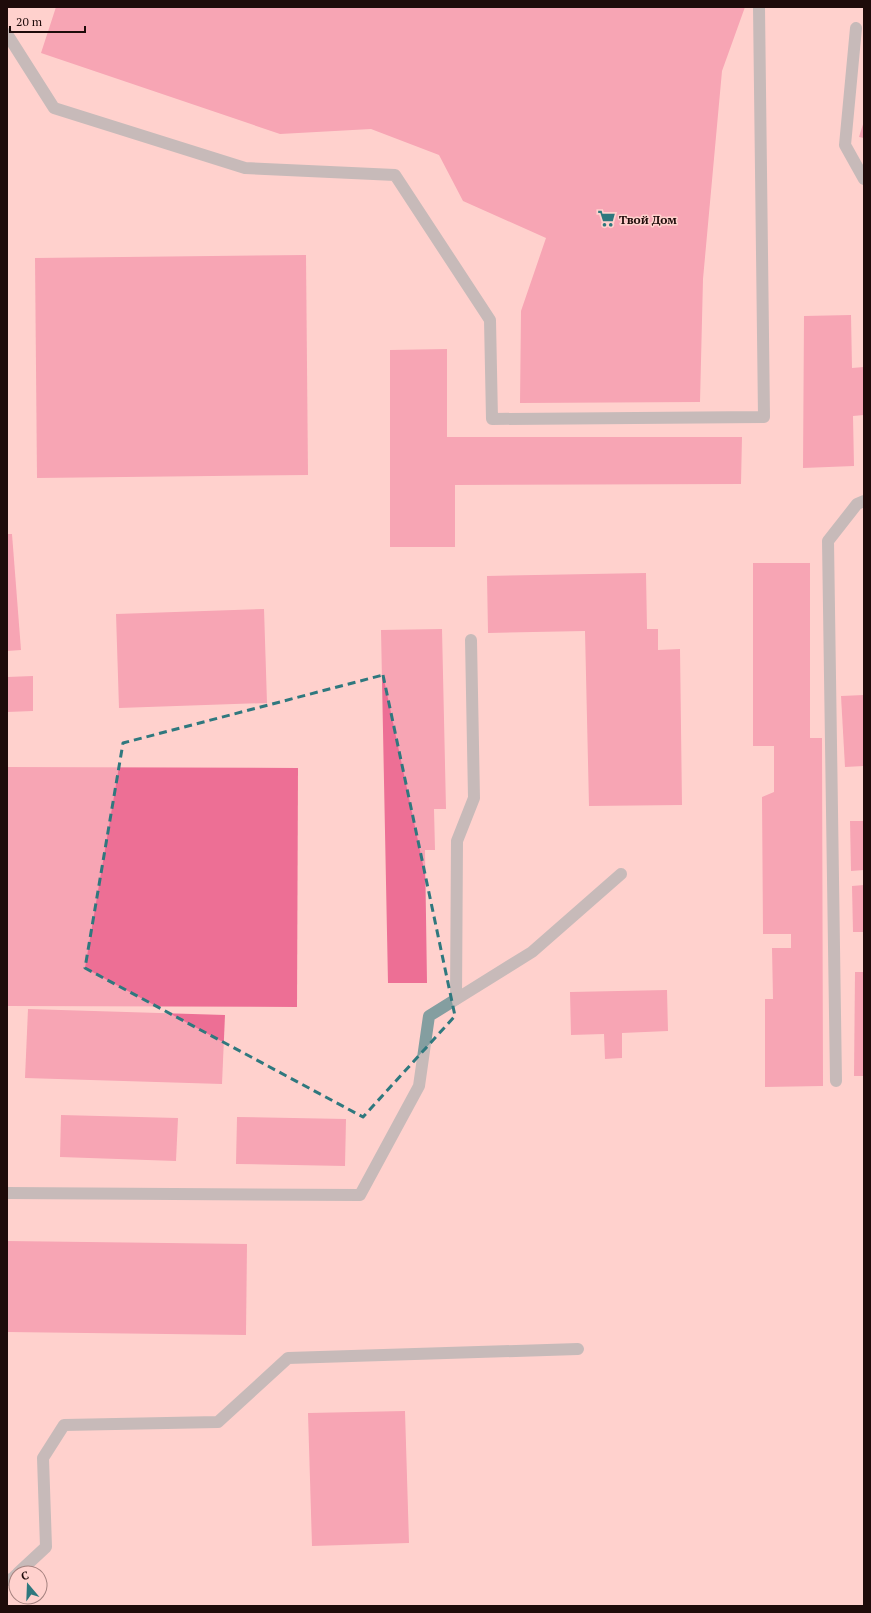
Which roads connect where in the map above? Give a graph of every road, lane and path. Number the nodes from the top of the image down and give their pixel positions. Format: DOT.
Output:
graph roads {
  1 [pos="759,7"];
  2 [pos="856,28"];
  3 [pos="7,34"];
  4 [pos="864,179"];
  5 [pos="864,501"];
  6 [pos="471,640"];
  7 [pos="621,874"];
  8 [pos="456,999"];
  9 [pos="836,1081"];
  10 [pos="7,1193"];
  11 [pos="578,1349"];
  12 [pos="27,1565"];
  1 -- 3 [label="lane"];
  2 -- 4 [label="lane"];
  5 -- 9 [label="lane"];
  6 -- 8 [label="lane"];
  7 -- 8 [label="lane"];
  8 -- 10 [label="lane"];
  11 -- 12 [label="lane"];
}
